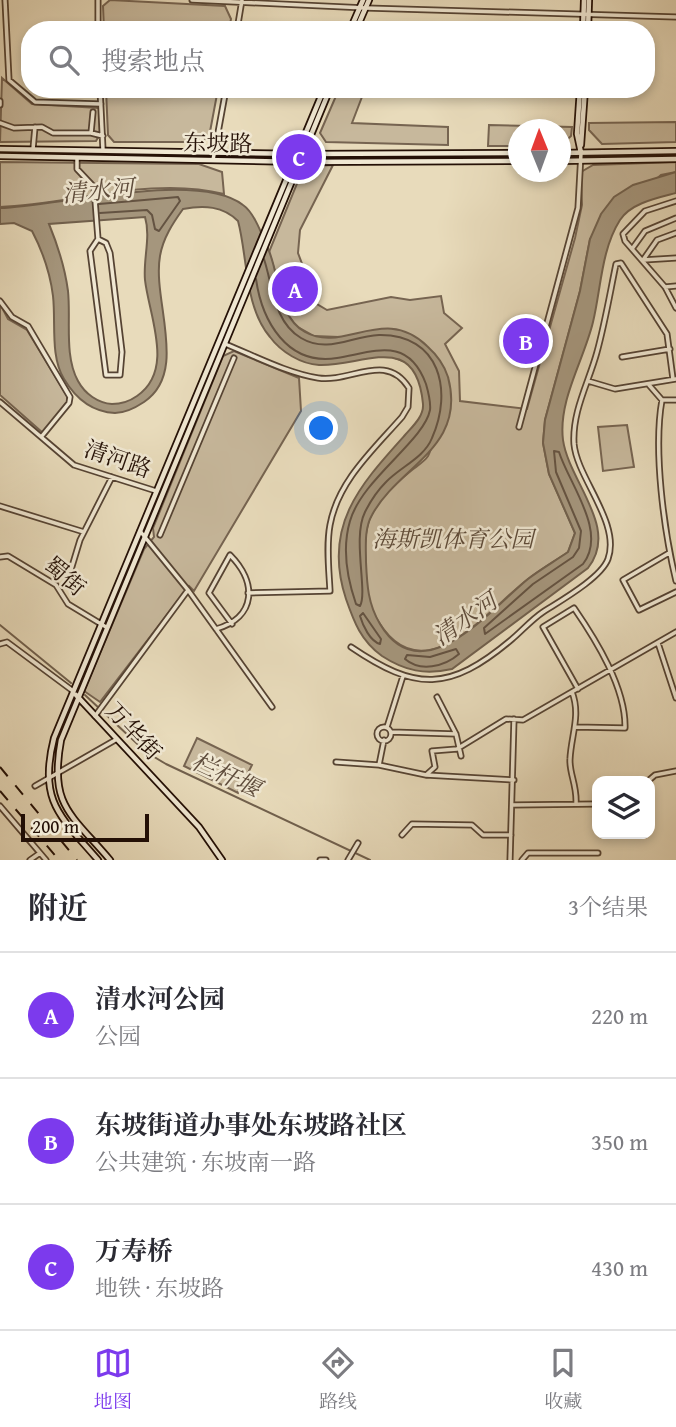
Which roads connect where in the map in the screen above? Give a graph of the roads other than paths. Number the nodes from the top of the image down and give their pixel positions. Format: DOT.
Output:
graph roads {
  1 [pos="5,0"];
  2 [pos="99,0"];
  3 [pos="192,0"];
  4 [pos="363,0"];
  5 [pos="369,0"];
  6 [pos="587,0"];
  7 [pos="242,1"];
  8 [pos="359,8"];
  9 [pos="366,8"];
  10 [pos="586,16"];
  11 [pos="676,17"];
  12 [pos="98,21"];
  13 [pos="239,21"];
  14 [pos="354,21"];
  15 [pos="360,21"];
  16 [pos="586,21"];
  17 [pos="21,90"];
  18 [pos="30,98"];
  19 [pos="101,98"];
  20 [pos="224,98"];
  21 [pos="320,98"];
  22 [pos="326,98"];
  23 [pos="582,98"];
  24 [pos="101,104"];
  25 [pos="93,112"];
  26 [pos="0,123"];
  27 [pos="35,127"];
  28 [pos="91,133"];
  29 [pos="103,136"];
  30 [pos="0,149"];
  31 [pos="33,149"];
  32 [pos="103,150"];
  33 [pos="215,152"];
  34 [pos="676,152"];
  35 [pos="297,153"];
  36 [pos="508,153"];
  37 [pos="571,153"];
  38 [pos="581,153"];
  39 [pos="304,154"];
  40 [pos="0,156"];
  41 [pos="77,158"];
  42 [pos="676,159"];
  43 [pos="213,160"];
  44 [pos="508,161"];
  45 [pos="571,161"];
  46 [pos="580,161"];
  47 [pos="294,162"];
  48 [pos="301,162"];
  49 [pos="676,201"];
  50 [pos="676,218"];
  51 [pos="268,232"];
  52 [pos="676,233"];
  53 [pos="98,239"];
  54 [pos="632,249"];
  55 [pos="676,258"];
  56 [pos="676,286"];
  57 [pos="665,287"];
  58 [pos="0,301"];
  59 [pos="676,308"];
  60 [pos="222,343"];
  61 [pos="670,349"];
  62 [pos="622,357"];
  63 [pos="234,358"];
  64 [pos="675,379"];
  65 [pos="589,381"];
  66 [pos="649,385"];
  67 [pos="662,400"];
  68 [pos="676,400"];
  69 [pos="0,402"];
  70 [pos="519,427"];
  71 [pos="41,436"];
  72 [pos="112,477"];
  73 [pos="166,481"];
  74 [pos="180,486"];
  75 [pos="159,492"];
  76 [pos="0,506"];
  77 [pos="84,532"];
  78 [pos="143,532"];
  79 [pos="160,535"];
  80 [pos="669,553"];
  81 [pos="0,557"];
  82 [pos="69,573"];
  83 [pos="676,581"];
  84 [pos="188,590"];
  85 [pos="676,592"];
  86 [pos="248,593"];
  87 [pos="232,624"];
  88 [pos="103,625"];
  89 [pos="216,629"];
  90 [pos="676,632"];
  91 [pos="658,643"];
  92 [pos="0,645"];
  93 [pos="351,647"];
  94 [pos="610,670"];
  95 [pos="402,676"];
  96 [pos="674,688"];
  97 [pos="578,689"];
  98 [pos="572,692"];
  99 [pos="75,693"];
  100 [pos="437,697"];
  101 [pos="676,698"];
  102 [pos="272,707"];
  103 [pos="95,716"];
  104 [pos="514,719"];
  105 [pos="387,727"];
  106 [pos="575,727"];
  107 [pos="391,732"];
  108 [pos="456,734"];
  109 [pos="117,739"];
  110 [pos="384,740"];
  111 [pos="457,748"];
  112 [pos="461,756"];
  113 [pos="336,762"];
  114 [pos="379,765"];
  115 [pos="676,771"];
  116 [pos="57,774"];
  117 [pos="426,775"];
  118 [pos="654,776"];
  119 [pos="49,778"];
  120 [pos="514,780"];
  121 [pos="35,786"];
  122 [pos="576,803"];
  123 [pos="592,804"];
  124 [pos="512,805"];
  125 [pos="0,806"];
  126 [pos="402,835"];
  127 [pos="511,835"];
  128 [pos="358,843"];
  129 [pos="40,853"];
  130 [pos="598,853"];
  131 [pos="30,860"];
  132 [pos="46,860"];
  133 [pos="98,860"];
  134 [pos="110,860"];
  135 [pos="222,860"];
  136 [pos="320,860"];
  137 [pos="326,860"];
  138 [pos="348,860"];
  139 [pos="510,860"];
  140 [pos="522,860"];
  1 -- 17 [label="street"];
  2 -- 12 [label="street"];
  3 -- 7 [label="street"];
  4 -- 8 [label="street"];
  5 -- 9 [label="street"];
  6 -- 10 [label="street"];
  7 -- 8 [label="street"];
  7 -- 13 [label="street"];
  8 -- 9 [label="street"];
  8 -- 14 [label="street"];
  9 -- 10 [label="street"];
  9 -- 15 [label="street"];
  10 -- 11 [label="street"];
  10 -- 16 [label="street"];
  18 -- 24 [label="street"];
  19 -- 24 [label="street"];
  20 -- 33 [label="street"];
  21 -- 35 [label="street"];
  22 -- 39 [label="street"];
  23 -- 38 [label="street"];
  24 -- 29 [label="street"];
  25 -- 28 [label="street"];
  26 -- 27 [label="street"];
  27 -- 28 [label="street"];
  27 -- 31 [label="street"];
  28 -- 29 [label="street"];
  29 -- 32 [label="street"];
  30 -- 31 [label="street, 东坡路"];
  31 -- 32 [label="street, 东坡路"];
  32 -- 33 [label="street, 东坡路"];
  33 -- 35 [label="street, 东坡路"];
  33 -- 43 [label="street"];
  34 -- 38 [label="street"];
  35 -- 39 [label="street, 东坡路"];
  35 -- 47 [label="street"];
  36 -- 39 [label="street, 东坡路"];
  37 -- 38 [label="street"];
  38 -- 46 [label="street"];
  39 -- 48 [label="street"];
  40 -- 41 [label="street, 东坡路"];
  41 -- 43 [label="street, 东坡路"];
  41 -- 53 [label="street"];
  42 -- 46 [label="street"];
  43 -- 47 [label="street, 东坡路"];
  44 -- 48 [label="street, 东坡路"];
  45 -- 46 [label="street"];
  46 -- 70 [label="street"];
  47 -- 48 [label="street, 东坡路"];
  47 -- 51 [label="street"];
  48 -- 51 [label="street"];
  49 -- 54 [label="street"];
  50 -- 54 [label="street"];
  51 -- 60 [label="street"];
  51 -- 60 [label="street"];
  52 -- 55 [label="street"];
  53 -- 53 [label="street"];
  54 -- 57 [label="street"];
  56 -- 57 [label="street"];
  57 -- 59 [label="street"];
  58 -- 71 [label="street"];
  60 -- 73 [label="street"];
  60 -- 75 [label="street"];
  60 -- 86 [label="street"];
  61 -- 62 [label="street"];
  61 -- 64 [label="street"];
  61 -- 65 [label="street"];
  63 -- 74 [label="street"];
  64 -- 66 [label="street"];
  65 -- 66 [label="street"];
  65 -- 95 [label="street"];
  66 -- 67 [label="street"];
  67 -- 68 [label="street"];
  67 -- 80 [label="street"];
  69 -- 71 [label="street, 清河路"];
  71 -- 72 [label="street, 清河路"];
  72 -- 75 [label="street, 清河路"];
  72 -- 77 [label="street"];
  73 -- 74 [label="street"];
  73 -- 75 [label="street"];
  74 -- 79 [label="street"];
  75 -- 78 [label="street"];
  76 -- 77 [label="street"];
  77 -- 82 [label="street"];
  78 -- 84 [label="street"];
  78 -- 88 [label="street"];
  80 -- 83 [label="street"];
  80 -- 85 [label="street"];
  81 -- 88 [label="street, 蜀街"];
  84 -- 89 [label="street"];
  84 -- 103 [label="street"];
  86 -- 87 [label="street"];
  86 -- 87 [label="street"];
  87 -- 89 [label="street"];
  88 -- 99 [label="street"];
  89 -- 102 [label="street"];
  90 -- 91 [label="street"];
  91 -- 94 [label="street"];
  91 -- 96 [label="street"];
  92 -- 99 [label="street"];
  93 -- 95 [label="street"];
  94 -- 97 [label="street"];
  94 -- 97 [label="street"];
  94 -- 106 [label="street"];
  95 -- 105 [label="street"];
  96 -- 101 [label="street"];
  97 -- 98 [label="street"];
  98 -- 104 [label="street"];
  98 -- 106 [label="street"];
  99 -- 103 [label="street, 万华街"];
  99 -- 116 [label="street"];
  99 -- 119 [label="street"];
  100 -- 108 [label="street"];
  103 -- 109 [label="street, 万华街"];
  104 -- 111 [label="street"];
  104 -- 120 [label="street"];
  105 -- 107 [label="street"];
  105 -- 110 [label="street"];
  106 -- 122 [label="street"];
  107 -- 108 [label="street"];
  107 -- 110 [label="street"];
  108 -- 111 [label="street"];
  109 -- 116 [label="street"];
  109 -- 135 [label="street, 万华街"];
  110 -- 114 [label="street"];
  111 -- 112 [label="street"];
  111 -- 117 [label="street"];
  113 -- 114 [label="street"];
  114 -- 117 [label="street"];
  115 -- 118 [label="street"];
  116 -- 119 [label="street"];
  116 -- 134 [label="street"];
  117 -- 120 [label="street"];
  119 -- 121 [label="street"];
  119 -- 133 [label="street"];
  120 -- 124 [label="street"];
  122 -- 123 [label="street"];
  122 -- 124 [label="street"];
  124 -- 127 [label="street"];
  125 -- 129 [label="street"];
  126 -- 127 [label="street"];
  127 -- 139 [label="street"];
  128 -- 138 [label="street"];
  129 -- 131 [label="street"];
  129 -- 132 [label="street"];
  130 -- 140 [label="street"];
  136 -- 137 [label="street"];
}
